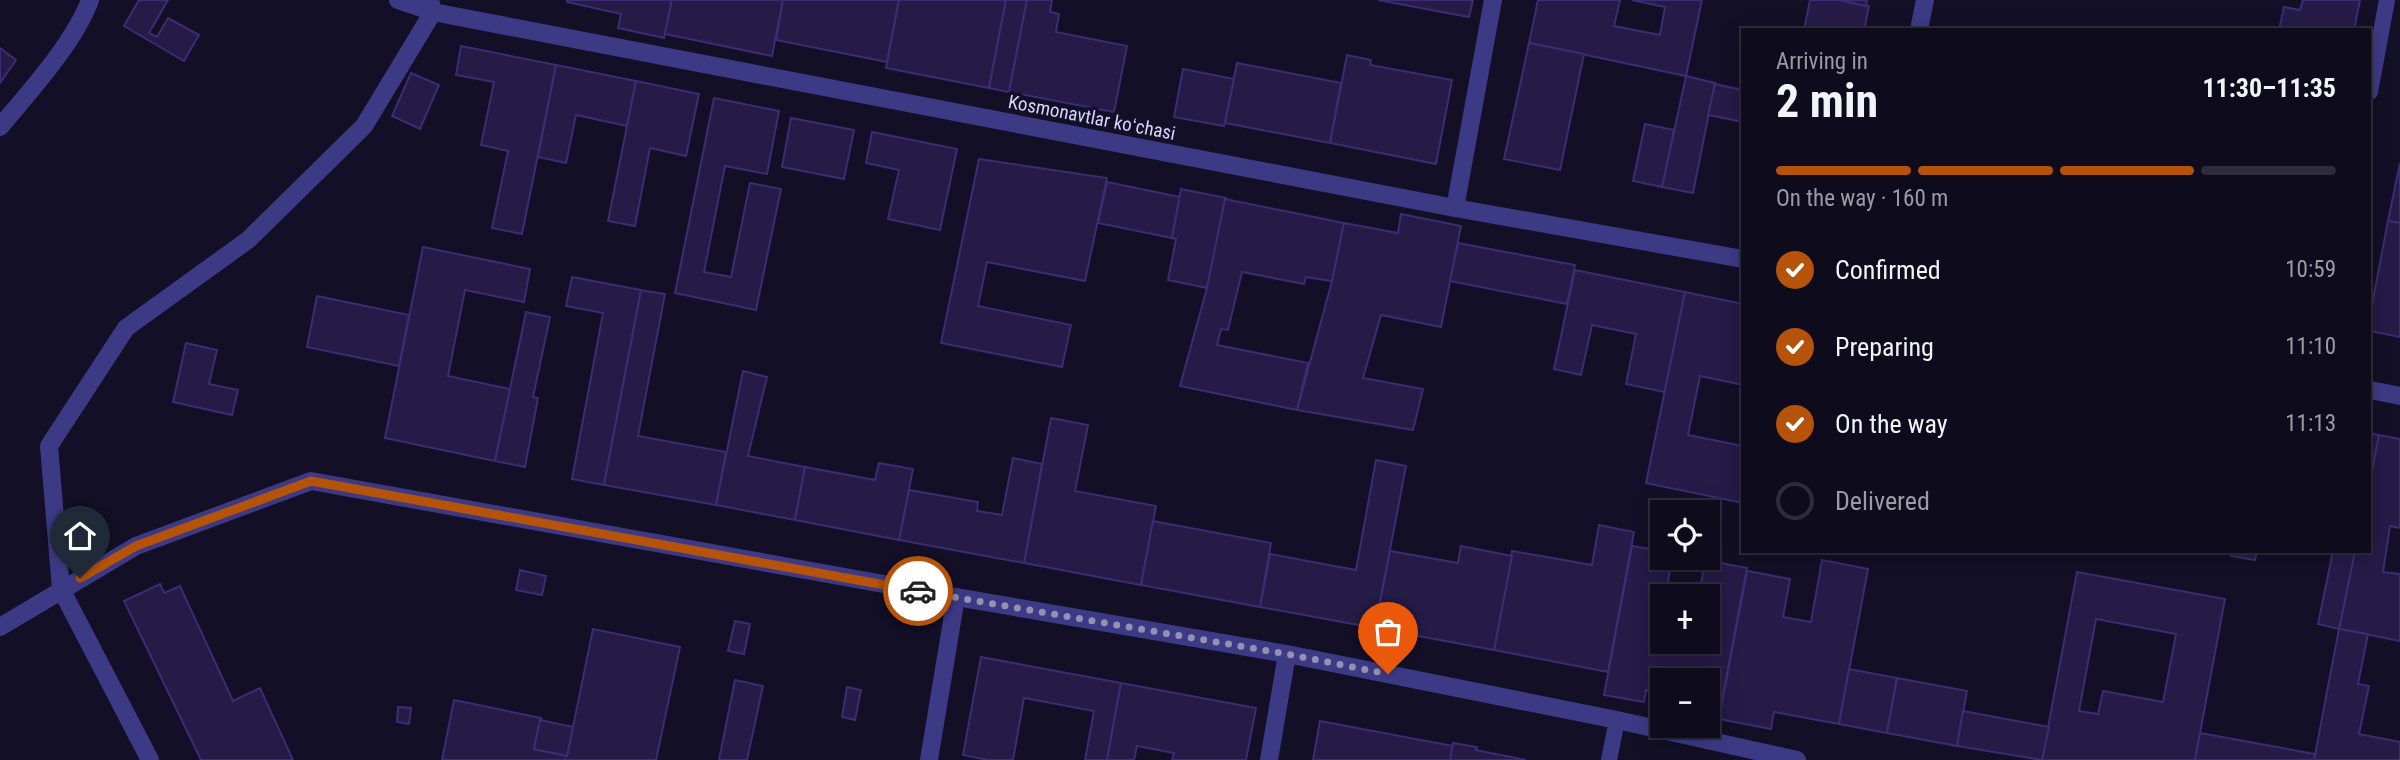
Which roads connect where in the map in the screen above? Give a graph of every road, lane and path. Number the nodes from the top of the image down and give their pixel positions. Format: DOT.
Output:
graph roads {
  1 [pos="90,0"];
  2 [pos="398,0"];
  3 [pos="1493,0"];
  4 [pos="1925,0"];
  5 [pos="2387,0"];
  6 [pos="432,6"];
  7 [pos="1919,28"];
  8 [pos="2371,87"];
  9 [pos="0,127"];
  10 [pos="1455,208"];
  11 [pos="1741,259"];
  12 [pos="2371,390"];
  13 [pos="2400,396"];
  14 [pos="61,589"];
  15 [pos="956,597"];
  16 [pos="0,627"];
  17 [pos="1287,654"];
  18 [pos="1617,720"];
  19 [pos="150,760"];
  20 [pos="929,760"];
  21 [pos="1269,760"];
  22 [pos="1609,760"];
  23 [pos="1797,760"];
  1 -- 9 [label="street"];
  2 -- 6 [label="street, Kosmonavtlar koʻchasi"];
  3 -- 10 [label="street"];
  4 -- 7 [label="street"];
  5 -- 8 [label="lane"];
  6 -- 10 [label="street, Kosmonavtlar koʻchasi"];
  6 -- 14 [label="street"];
  10 -- 11 [label="street, Kosmonavtlar koʻchasi"];
  12 -- 13 [label="street"];
  14 -- 15 [label="street"];
  14 -- 16 [label="street"];
  14 -- 19 [label="street"];
  15 -- 17 [label="street"];
  15 -- 20 [label="street"];
  17 -- 18 [label="street"];
  17 -- 21 [label="street"];
  18 -- 22 [label="lane"];
  18 -- 23 [label="street"];
}
